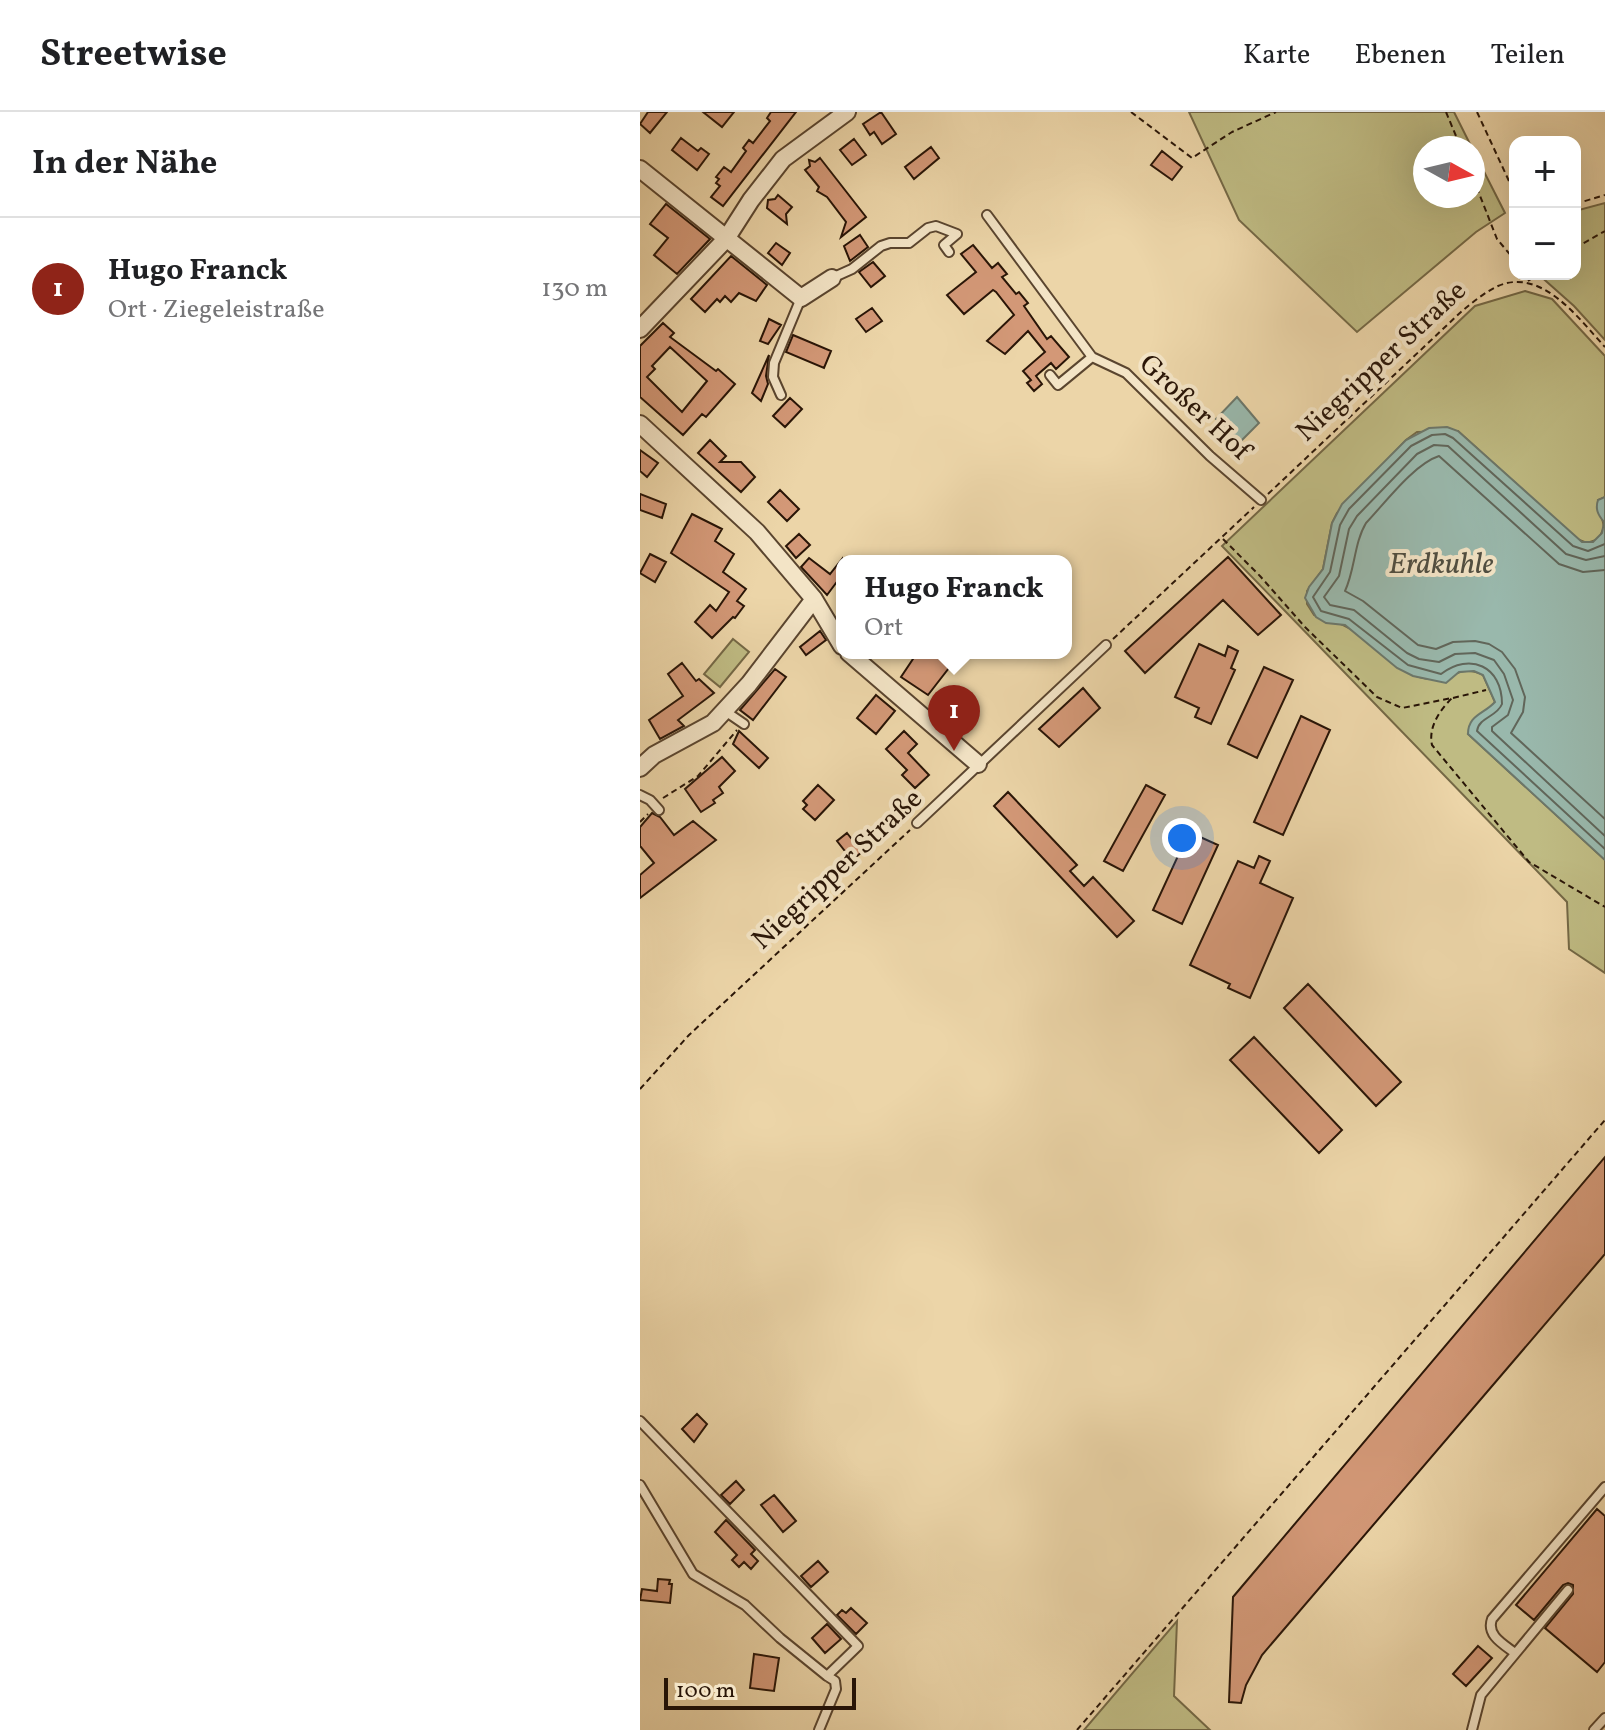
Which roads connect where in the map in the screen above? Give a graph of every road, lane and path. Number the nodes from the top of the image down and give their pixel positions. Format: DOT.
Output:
graph roads {
  1 [pos="847,112"];
  2 [pos="1131,112"];
  3 [pos="1276,112"];
  4 [pos="1446,112"];
  5 [pos="1477,112"];
  6 [pos="1456,136"];
  7 [pos="640,169"];
  8 [pos="1509,181"];
  9 [pos="1605,195"];
  10 [pos="1581,202"];
  11 [pos="1485,208"];
  12 [pos="987,215"];
  13 [pos="1605,231"];
  14 [pos="726,239"];
  15 [pos="1581,245"];
  16 [pos="949,252"];
  17 [pos="1509,253"];
  18 [pos="832,278"];
  19 [pos="1530,280"];
  20 [pos="1518,281"];
  21 [pos="1527,282"];
  22 [pos="801,298"];
  23 [pos="640,329"];
  24 [pos="1605,347"];
  25 [pos="1092,357"];
  26 [pos="1050,375"];
  27 [pos="781,395"];
  28 [pos="640,424"];
  29 [pos="1261,500"];
  30 [pos="1222,538"];
  31 [pos="814,599"];
  32 [pos="836,636"];
  33 [pos="1106,645"];
  34 [pos="856,659"];
  35 [pos="1486,690"];
  36 [pos="1452,698"];
  37 [pos="725,710"];
  38 [pos="743,723"];
  39 [pos="978,764"];
  40 [pos="640,768"];
  41 [pos="640,795"];
  42 [pos="657,808"];
  43 [pos="640,822"];
  44 [pos="917,823"];
  45 [pos="1605,907"];
  46 [pos="640,1089"];
  47 [pos="1605,1120"];
  48 [pos="640,1421"];
  49 [pos="640,1485"];
  50 [pos="1605,1487"];
  51 [pos="1568,1590"];
  52 [pos="1515,1653"];
  53 [pos="827,1676"];
  54 [pos="1605,1718"];
  55 [pos="819,1730"];
  56 [pos="1077,1730"];
  57 [pos="1472,1730"];
  58 [pos="1594,1730"];
  1 -- 14 [label="street"];
  2 -- 3 [label="path"];
  4 -- 6 [label="path"];
  5 -- 8 [label="path"];
  7 -- 14 [label="street"];
  9 -- 10 [label="path"];
  11 -- 17 [label="path"];
  12 -- 25 [label="lane, Großer Hof"];
  13 -- 15 [label="path"];
  14 -- 22 [label="street"];
  14 -- 23 [label="street"];
  16 -- 18 [label="lane"];
  18 -- 22 [label="street"];
  19 -- 21 [label="path"];
  20 -- 21 [label="path, Niegripper Straße"];
  20 -- 29 [label="path, Niegripper Straße"];
  21 -- 24 [label="path, Niegripper Straße"];
  22 -- 27 [label="lane"];
  25 -- 26 [label="lane"];
  25 -- 29 [label="lane, Großer Hof"];
  28 -- 31 [label="street"];
  29 -- 30 [label="path, Niegripper Straße"];
  30 -- 33 [label="path, Niegripper Straße"];
  30 -- 36 [label="path"];
  31 -- 32 [label="street"];
  31 -- 37 [label="street"];
  33 -- 39 [label="lane, Niegripper Straße"];
  34 -- 39 [label="street"];
  35 -- 36 [label="path"];
  36 -- 45 [label="path"];
  37 -- 38 [label="lane"];
  37 -- 40 [label="street"];
  38 -- 42 [label="path"];
  39 -- 44 [label="lane, Niegripper Straße"];
  41 -- 42 [label="lane"];
  42 -- 43 [label="path"];
  44 -- 46 [label="path, Niegripper Straße"];
  47 -- 56 [label="path"];
  48 -- 53 [label="lane"];
  49 -- 53 [label="lane"];
  50 -- 52 [label="lane"];
  51 -- 52 [label="lane"];
  52 -- 57 [label="lane"];
  53 -- 55 [label="lane"];
  54 -- 58 [label="lane"];
}
